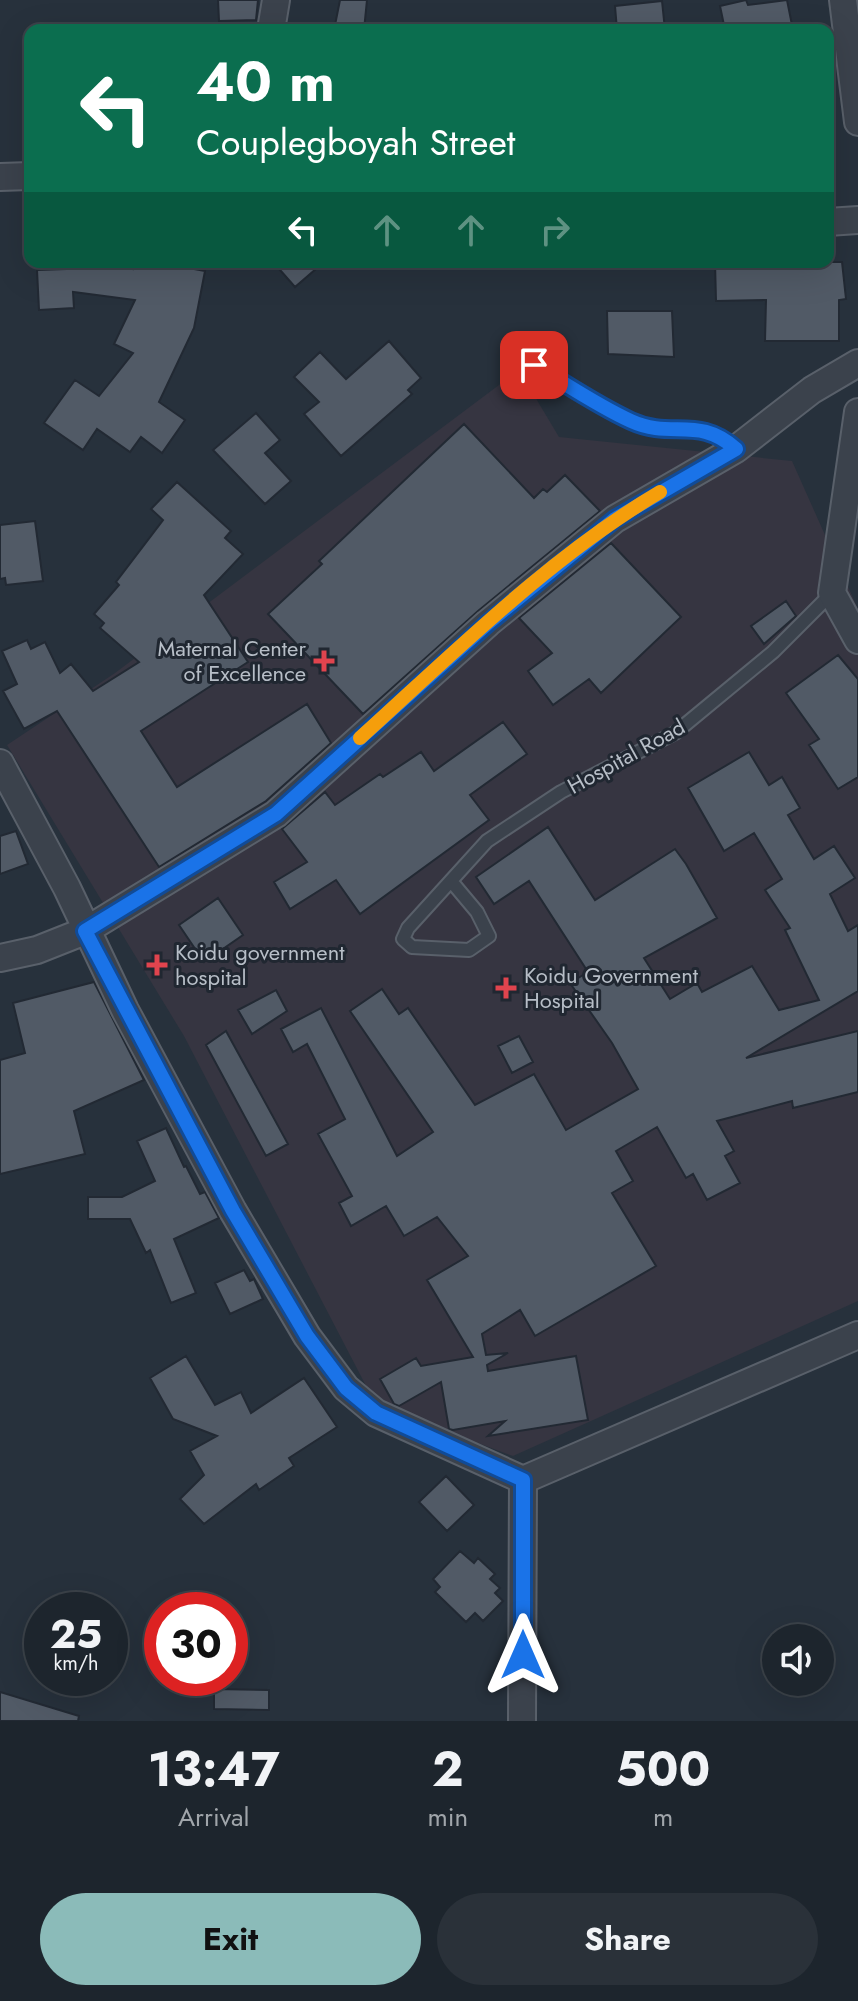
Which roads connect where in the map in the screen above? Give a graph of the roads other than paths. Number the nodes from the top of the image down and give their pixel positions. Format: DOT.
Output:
graph roads {
  1 [pos="276,0"];
  2 [pos="847,1"];
  3 [pos="272,24"];
  4 [pos="858,122"];
  5 [pos="24,176"];
  6 [pos="0,177"];
  7 [pos="858,220"];
  8 [pos="834,222"];
  9 [pos="512,353"];
  10 [pos="858,363"];
  11 [pos="858,412"];
  12 [pos="736,449"];
  13 [pos="832,593"];
  14 [pos="858,640"];
  15 [pos="0,763"];
  16 [pos="451,881"];
  17 [pos="85,931"];
  18 [pos="0,958"];
  19 [pos="858,1335"];
  20 [pos="523,1480"];
  21 [pos="522,1721"];
  1 -- 3 [label="street"];
  2 -- 4 [label="street"];
  5 -- 6 [label="street"];
  7 -- 8 [label="street"];
  9 -- 12 [label="lane"];
  10 -- 12 [label="street"];
  11 -- 13 [label="street"];
  12 -- 17 [label="street"];
  13 -- 14 [label="street"];
  13 -- 16 [label="lane, Hospital Road"];
  15 -- 17 [label="street"];
  16 -- 16 [label="lane, Hospital Road"];
  17 -- 18 [label="street"];
  17 -- 20 [label="street"];
  19 -- 20 [label="street"];
  20 -- 21 [label="street"];
}
